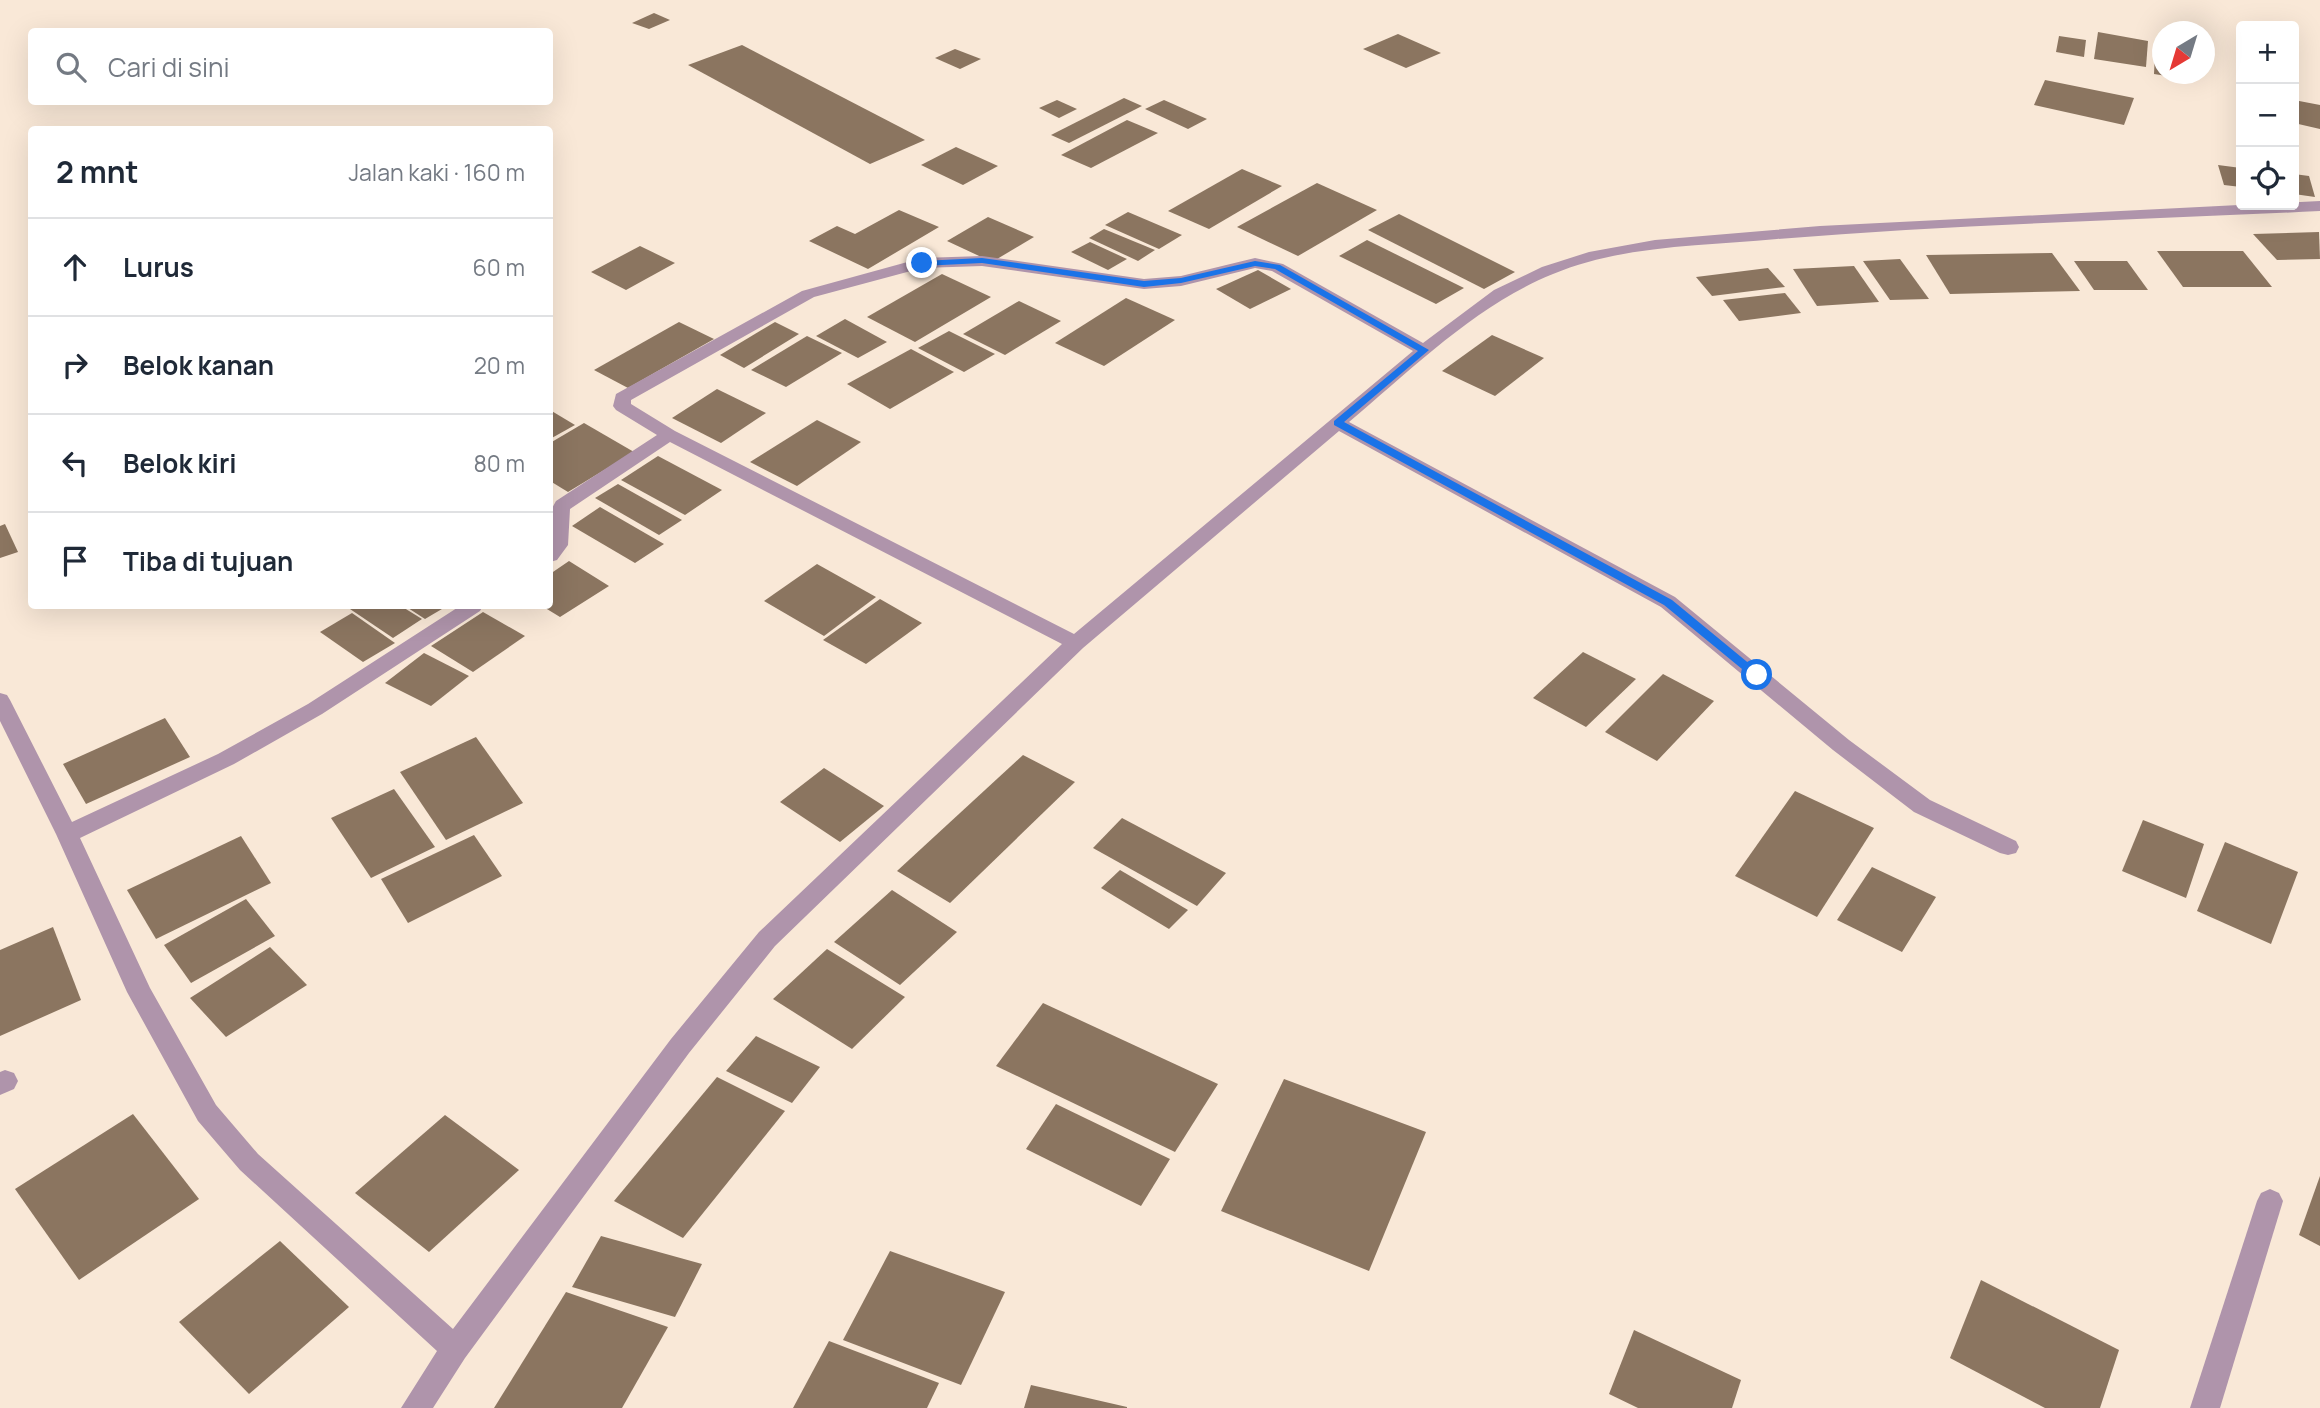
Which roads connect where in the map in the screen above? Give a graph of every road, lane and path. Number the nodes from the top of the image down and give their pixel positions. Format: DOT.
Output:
graph roads {
  1 [pos="2320,206"];
  2 [pos="1424,350"];
  3 [pos="1337,423"];
  4 [pos="669,435"];
  5 [pos="553,552"];
  6 [pos="468,609"];
  7 [pos="1076,643"];
  8 [pos="0,700"];
  9 [pos="67,834"];
  10 [pos="2008,847"];
  11 [pos="2270,1201"];
  12 [pos="455,1349"];
  13 [pos="416,1408"];
  14 [pos="2204,1408"];
  1 -- 2 [label="street"];
  2 -- 3 [label="street"];
  2 -- 4 [label="street"];
  3 -- 7 [label="street"];
  3 -- 10 [label="street"];
  4 -- 5 [label="street"];
  4 -- 7 [label="street"];
  6 -- 9 [label="street"];
  7 -- 12 [label="street"];
  8 -- 9 [label="street"];
  9 -- 12 [label="street"];
  11 -- 14 [label="street"];
  12 -- 13 [label="street"];
}
